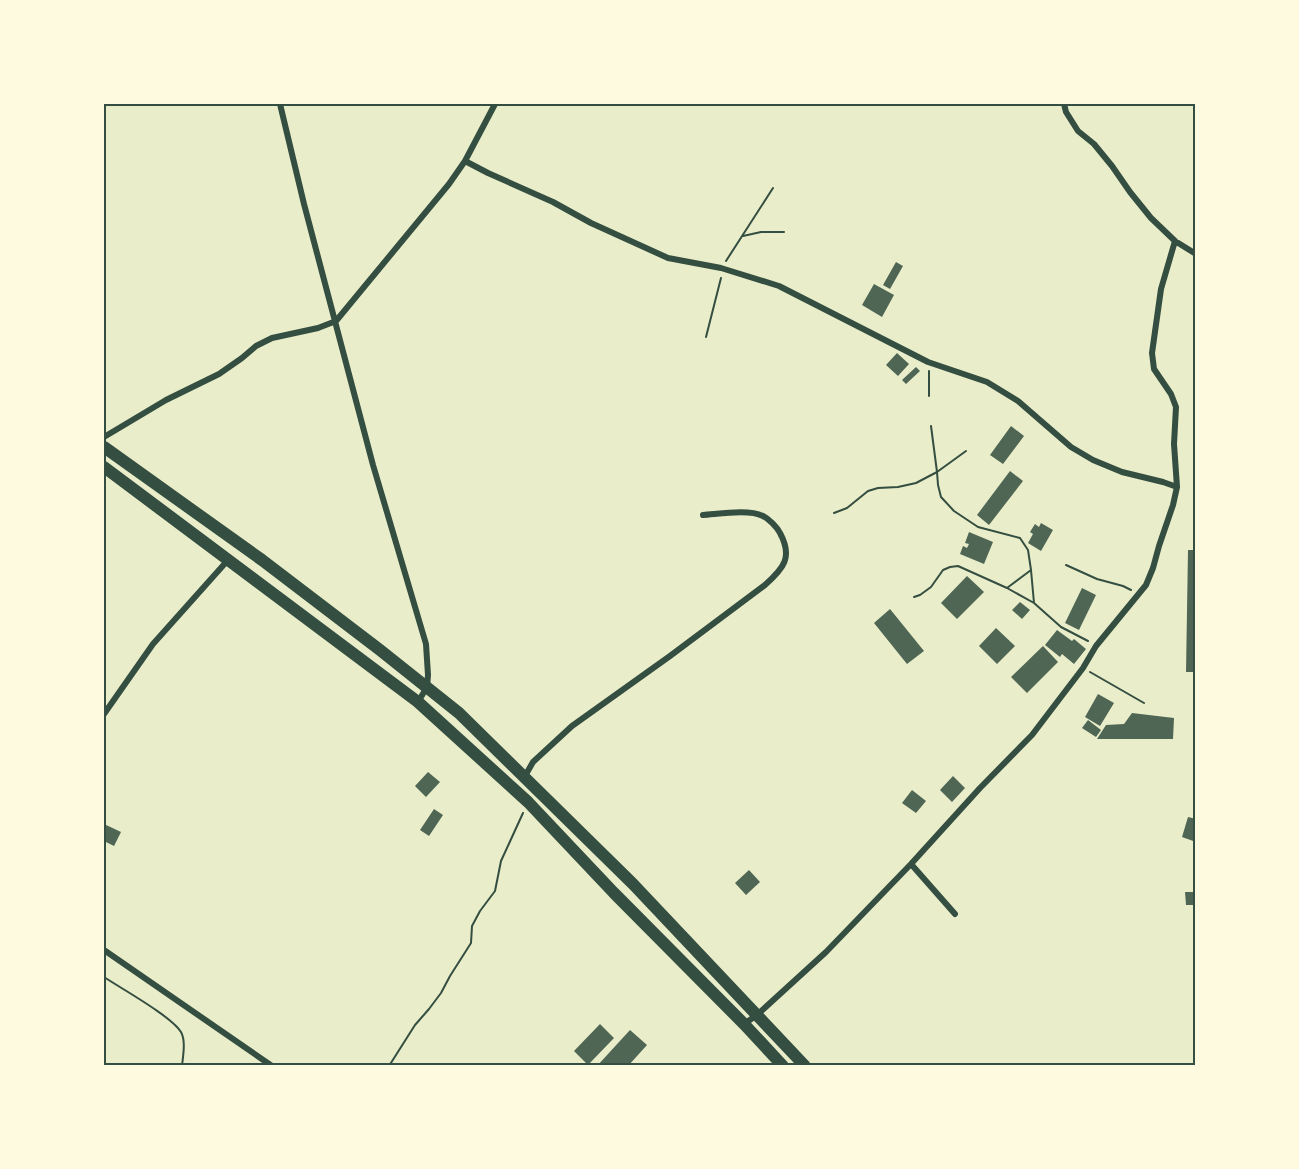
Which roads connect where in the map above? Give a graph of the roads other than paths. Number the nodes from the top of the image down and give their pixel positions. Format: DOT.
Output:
graph roads {
  1 [pos="280,104"];
  2 [pos="495,104"];
  3 [pos="1064,104"];
  4 [pos="465,161"];
  5 [pos="1175,241"];
  6 [pos="1196,254"];
  7 [pos="336,321"];
  8 [pos="104,437"];
  9 [pos="104,447"];
  10 [pos="104,467"];
  11 [pos="1177,488"];
  12 [pos="703,516"];
  13 [pos="228,560"];
  14 [pos="426,687"];
  15 [pos="418,702"];
  16 [pos="104,714"];
  17 [pos="524,777"];
  18 [pos="911,864"];
  19 [pos="955,914"];
  20 [pos="104,950"];
  21 [pos="757,1014"];
  22 [pos="744,1024"];
  23 [pos="272,1065"];
  24 [pos="783,1065"];
  25 [pos="804,1065"];
  1 -- 7 [label="street"];
  2 -- 4 [label="street"];
  3 -- 5 [label="street"];
  4 -- 7 [label="street"];
  4 -- 11 [label="street"];
  5 -- 6 [label="street"];
  5 -- 11 [label="street"];
  7 -- 8 [label="street"];
  7 -- 14 [label="street"];
  9 -- 14 [label="highway"];
  10 -- 13 [label="highway"];
  11 -- 18 [label="street"];
  12 -- 17 [label="street"];
  13 -- 15 [label="highway"];
  13 -- 16 [label="street"];
  14 -- 15 [label="street"];
  14 -- 17 [label="highway"];
  15 -- 22 [label="highway"];
  17 -- 21 [label="highway"];
  18 -- 19 [label="street"];
  18 -- 21 [label="street"];
  20 -- 23 [label="street"];
  21 -- 22 [label="street"];
  21 -- 25 [label="highway"];
  22 -- 24 [label="highway"];
}
